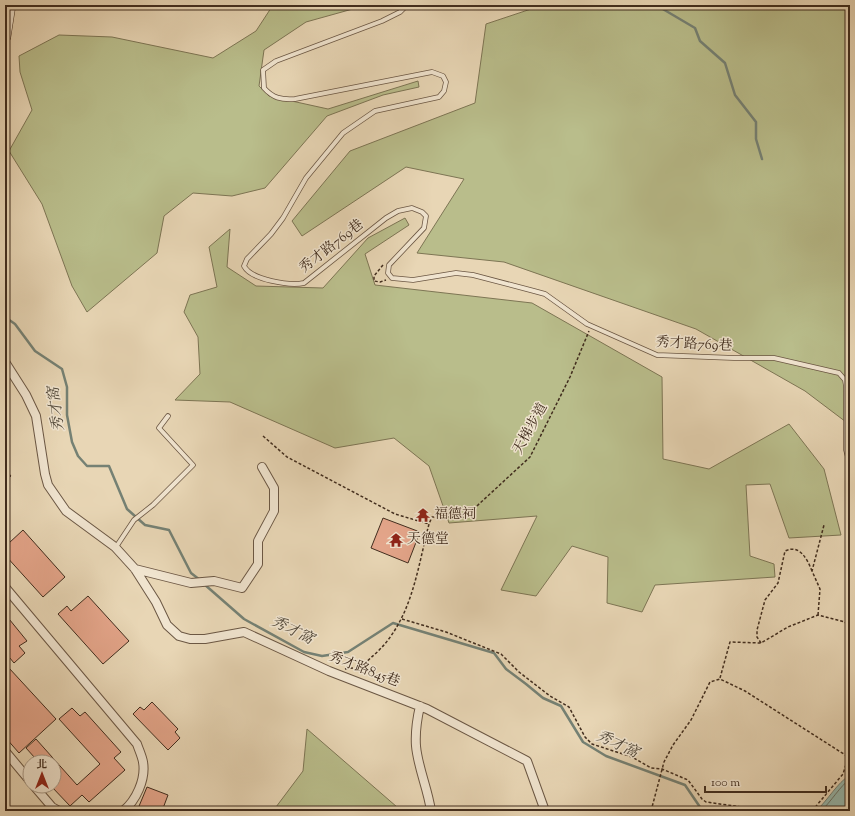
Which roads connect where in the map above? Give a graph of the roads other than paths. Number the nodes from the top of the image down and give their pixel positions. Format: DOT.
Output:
graph roads {
  1 [pos="407,5"];
  2 [pos="8,9"];
  3 [pos="5,37"];
  4 [pos="5,362"];
  5 [pos="168,416"];
  6 [pos="850,464"];
  7 [pos="262,467"];
  8 [pos="115,547"];
  9 [pos="135,569"];
  10 [pos="5,587"];
  11 [pos="420,706"];
  12 [pos="5,751"];
  13 [pos="22,771"];
  14 [pos="41,794"];
  15 [pos="59,811"];
  16 [pos="123,811"];
  17 [pos="431,811"];
  18 [pos="545,811"];
  1 -- 6 [label="lane, 秀才路769巷"];
  2 -- 3 [label="main road"];
  4 -- 8 [label="street, 秀才路845巷"];
  5 -- 8 [label="lane"];
  7 -- 9 [label="street"];
  8 -- 9 [label="street, 秀才路845巷"];
  9 -- 11 [label="street, 秀才路845巷"];
  10 -- 16 [label="street"];
  11 -- 17 [label="street"];
  11 -- 18 [label="street, 秀才路845巷"];
  12 -- 13 [label="street"];
  14 -- 15 [label="street"];
}
